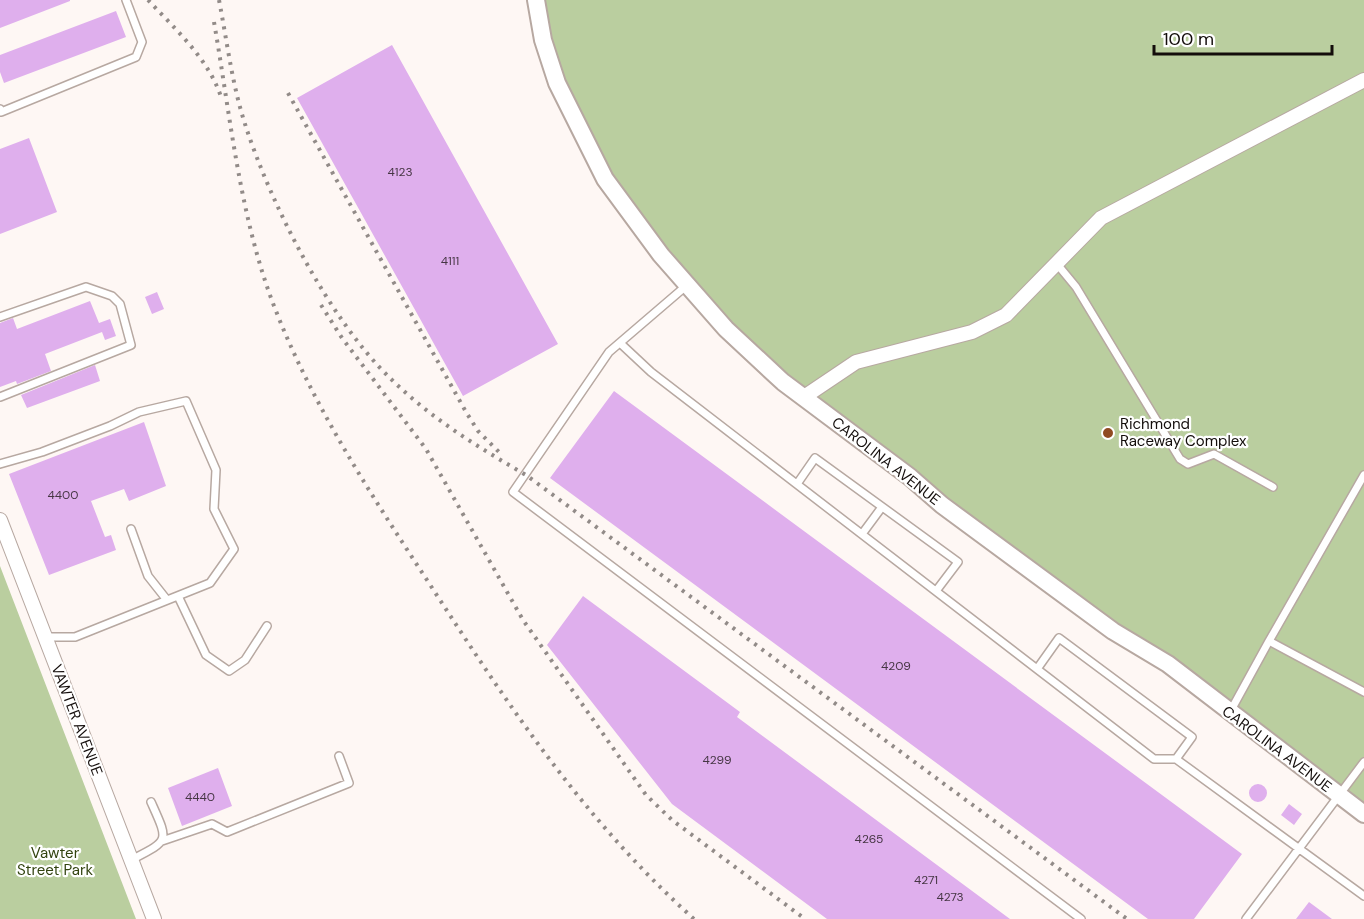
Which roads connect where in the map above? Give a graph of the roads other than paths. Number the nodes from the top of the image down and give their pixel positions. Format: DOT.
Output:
graph roads {
  1 [pos="126,0"];
  2 [pos="536,0"];
  3 [pos="1364,80"];
  4 [pos="0,109"];
  5 [pos="1057,264"];
  6 [pos="686,286"];
  7 [pos="0,317"];
  8 [pos="620,343"];
  9 [pos="0,397"];
  10 [pos="804,397"];
  11 [pos="0,464"];
  12 [pos="1364,475"];
  13 [pos="797,484"];
  14 [pos="1273,487"];
  15 [pos="882,507"];
  16 [pos="0,520"];
  17 [pos="131,529"];
  18 [pos="862,534"];
  19 [pos="936,591"];
  20 [pos="178,596"];
  21 [pos="168,600"];
  22 [pos="267,626"];
  23 [pos="45,637"];
  24 [pos="1269,641"];
  25 [pos="1037,669"];
  26 [pos="1364,692"];
  27 [pos="1229,713"];
  28 [pos="339,756"];
  29 [pos="1176,759"];
  30 [pos="1364,762"];
  31 [pos="1339,795"];
  32 [pos="151,802"];
  33 [pos="1364,814"];
  34 [pos="162,841"];
  35 [pos="1300,848"];
  36 [pos="131,860"];
  37 [pos="1364,896"];
  38 [pos="154,919"];
  39 [pos="1080,919"];
  40 [pos="1246,919"];
  1 -- 4 [label="lane"];
  2 -- 6 [label="street, CAROLINA AVENUE"];
  3 -- 5 [label="street"];
  5 -- 10 [label="street"];
  5 -- 14 [label="lane"];
  6 -- 8 [label="lane"];
  6 -- 10 [label="street, CAROLINA AVENUE"];
  7 -- 9 [label="lane"];
  8 -- 13 [label="lane"];
  8 -- 39 [label="lane"];
  10 -- 27 [label="street, CAROLINA AVENUE"];
  11 -- 20 [label="lane"];
  12 -- 24 [label="lane"];
  13 -- 15 [label="lane"];
  13 -- 18 [label="lane"];
  15 -- 18 [label="lane"];
  15 -- 19 [label="lane"];
  16 -- 23 [label="street, VAWTER AVENUE"];
  17 -- 21 [label="lane"];
  18 -- 19 [label="lane"];
  19 -- 25 [label="lane"];
  20 -- 21 [label="lane"];
  20 -- 22 [label="lane"];
  21 -- 23 [label="lane"];
  23 -- 36 [label="street, VAWTER AVENUE"];
  24 -- 26 [label="lane"];
  24 -- 27 [label="lane"];
  25 -- 29 [label="lane"];
  25 -- 29 [label="lane"];
  27 -- 31 [label="street, CAROLINA AVENUE"];
  28 -- 34 [label="lane"];
  29 -- 35 [label="lane"];
  30 -- 31 [label="lane"];
  31 -- 33 [label="street, CAROLINA AVENUE"];
  31 -- 35 [label="lane"];
  32 -- 34 [label="lane"];
  34 -- 36 [label="lane"];
  35 -- 37 [label="lane"];
  35 -- 40 [label="lane"];
  36 -- 38 [label="street, VAWTER AVENUE"];
}
